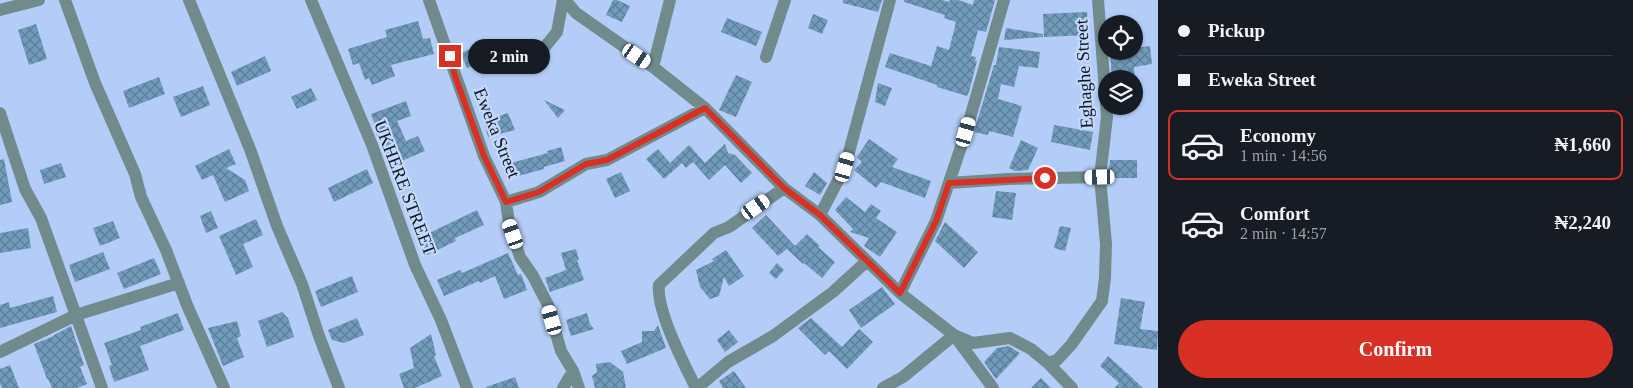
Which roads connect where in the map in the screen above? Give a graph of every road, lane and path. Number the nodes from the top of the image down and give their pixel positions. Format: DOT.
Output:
graph roads {
  1 [pos="39,0"];
  2 [pos="65,0"];
  3 [pos="189,0"];
  4 [pos="312,0"];
  5 [pos="429,0"];
  6 [pos="564,0"];
  7 [pos="670,0"];
  8 [pos="785,0"];
  9 [pos="890,0"];
  10 [pos="1004,0"];
  11 [pos="1098,0"];
  12 [pos="0,10"];
  13 [pos="766,57"];
  14 [pos="501,66"];
  15 [pos="653,67"];
  16 [pos="705,108"];
  17 [pos="0,113"];
  18 [pos="1100,177"];
  19 [pos="949,183"];
  20 [pos="784,188"];
  21 [pos="506,202"];
  22 [pos="820,215"];
  23 [pos="867,261"];
  24 [pos="179,283"];
  25 [pos="900,293"];
  26 [pos="76,315"];
  27 [pos="954,336"];
  28 [pos="0,352"];
  29 [pos="1048,363"];
  30 [pos="573,371"];
  31 [pos="102,388"];
  32 [pos="224,388"];
  33 [pos="339,388"];
  34 [pos="467,388"];
  35 [pos="563,388"];
  36 [pos="579,388"];
  37 [pos="696,388"];
  38 [pos="883,388"];
  39 [pos="993,388"];
  40 [pos="1072,388"];
  1 -- 12 [label="street"];
  2 -- 24 [label="street"];
  3 -- 33 [label="street"];
  4 -- 34 [label="street, UKHERE STREET"];
  5 -- 21 [label="street, Eweka Street"];
  6 -- 14 [label="street"];
  6 -- 15 [label="street"];
  7 -- 15 [label="street"];
  8 -- 13 [label="street"];
  9 -- 22 [label="street"];
  10 -- 19 [label="street"];
  11 -- 18 [label="street, Eghaghe Street"];
  15 -- 16 [label="street"];
  16 -- 20 [label="street"];
  16 -- 21 [label="street"];
  17 -- 26 [label="street"];
  18 -- 19 [label="street"];
  18 -- 29 [label="street, Eghaghe Street"];
  19 -- 25 [label="street"];
  20 -- 22 [label="street"];
  20 -- 37 [label="street"];
  21 -- 30 [label="street, Eweka Street"];
  22 -- 23 [label="street"];
  23 -- 25 [label="street"];
  23 -- 37 [label="street"];
  24 -- 26 [label="street"];
  24 -- 32 [label="street"];
  25 -- 27 [label="street"];
  26 -- 28 [label="street"];
  26 -- 31 [label="street"];
  27 -- 29 [label="street"];
  27 -- 38 [label="street"];
  27 -- 39 [label="street"];
  29 -- 40 [label="street"];
  30 -- 35 [label="street"];
  30 -- 36 [label="street, Eweka Street"];
}
